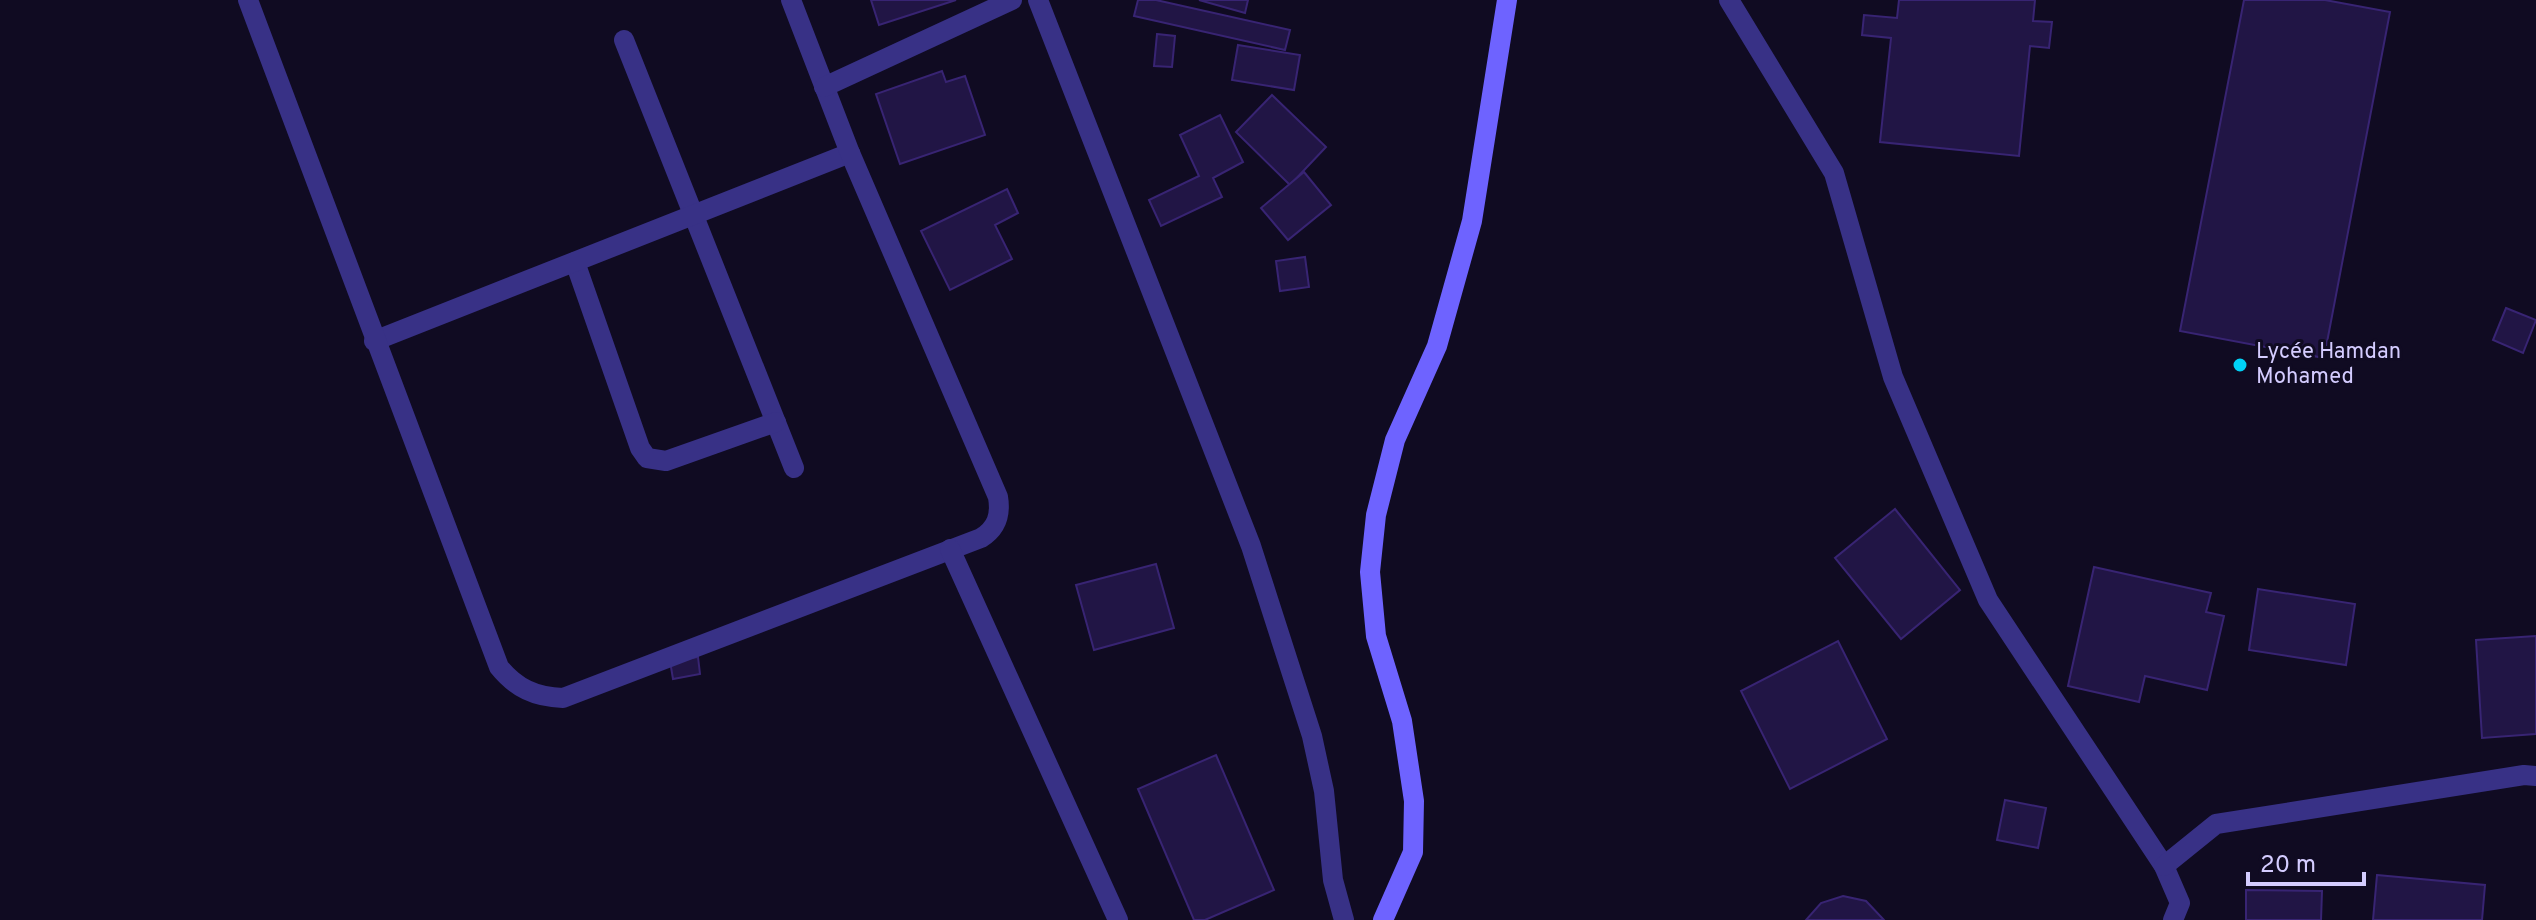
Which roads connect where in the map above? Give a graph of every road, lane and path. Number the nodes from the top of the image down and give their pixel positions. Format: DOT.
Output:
graph roads {
  1 [pos="248,0"];
  2 [pos="791,0"];
  3 [pos="1012,0"];
  4 [pos="1038,0"];
  5 [pos="1507,0"];
  6 [pos="1729,0"];
  7 [pos="624,40"];
  8 [pos="824,87"];
  9 [pos="850,153"];
  10 [pos="694,215"];
  11 [pos="575,262"];
  12 [pos="374,341"];
  13 [pos="776,422"];
  14 [pos="794,468"];
  15 [pos="950,549"];
  16 [pos="2536,776"];
  17 [pos="2164,866"];
  18 [pos="1118,920"];
  19 [pos="1344,920"];
  20 [pos="1383,920"];
  21 [pos="2173,920"];
  1 -- 12 [label="street"];
  2 -- 8 [label="street"];
  3 -- 8 [label="street"];
  4 -- 19 [label="street"];
  5 -- 20 [label="main road"];
  6 -- 17 [label="street"];
  7 -- 10 [label="street"];
  8 -- 9 [label="street"];
  9 -- 10 [label="street"];
  9 -- 15 [label="street"];
  10 -- 11 [label="street"];
  10 -- 13 [label="street"];
  11 -- 12 [label="street"];
  11 -- 13 [label="street"];
  12 -- 15 [label="street"];
  13 -- 14 [label="street"];
  15 -- 18 [label="street"];
  16 -- 17 [label="street"];
  17 -- 21 [label="street"];
}
